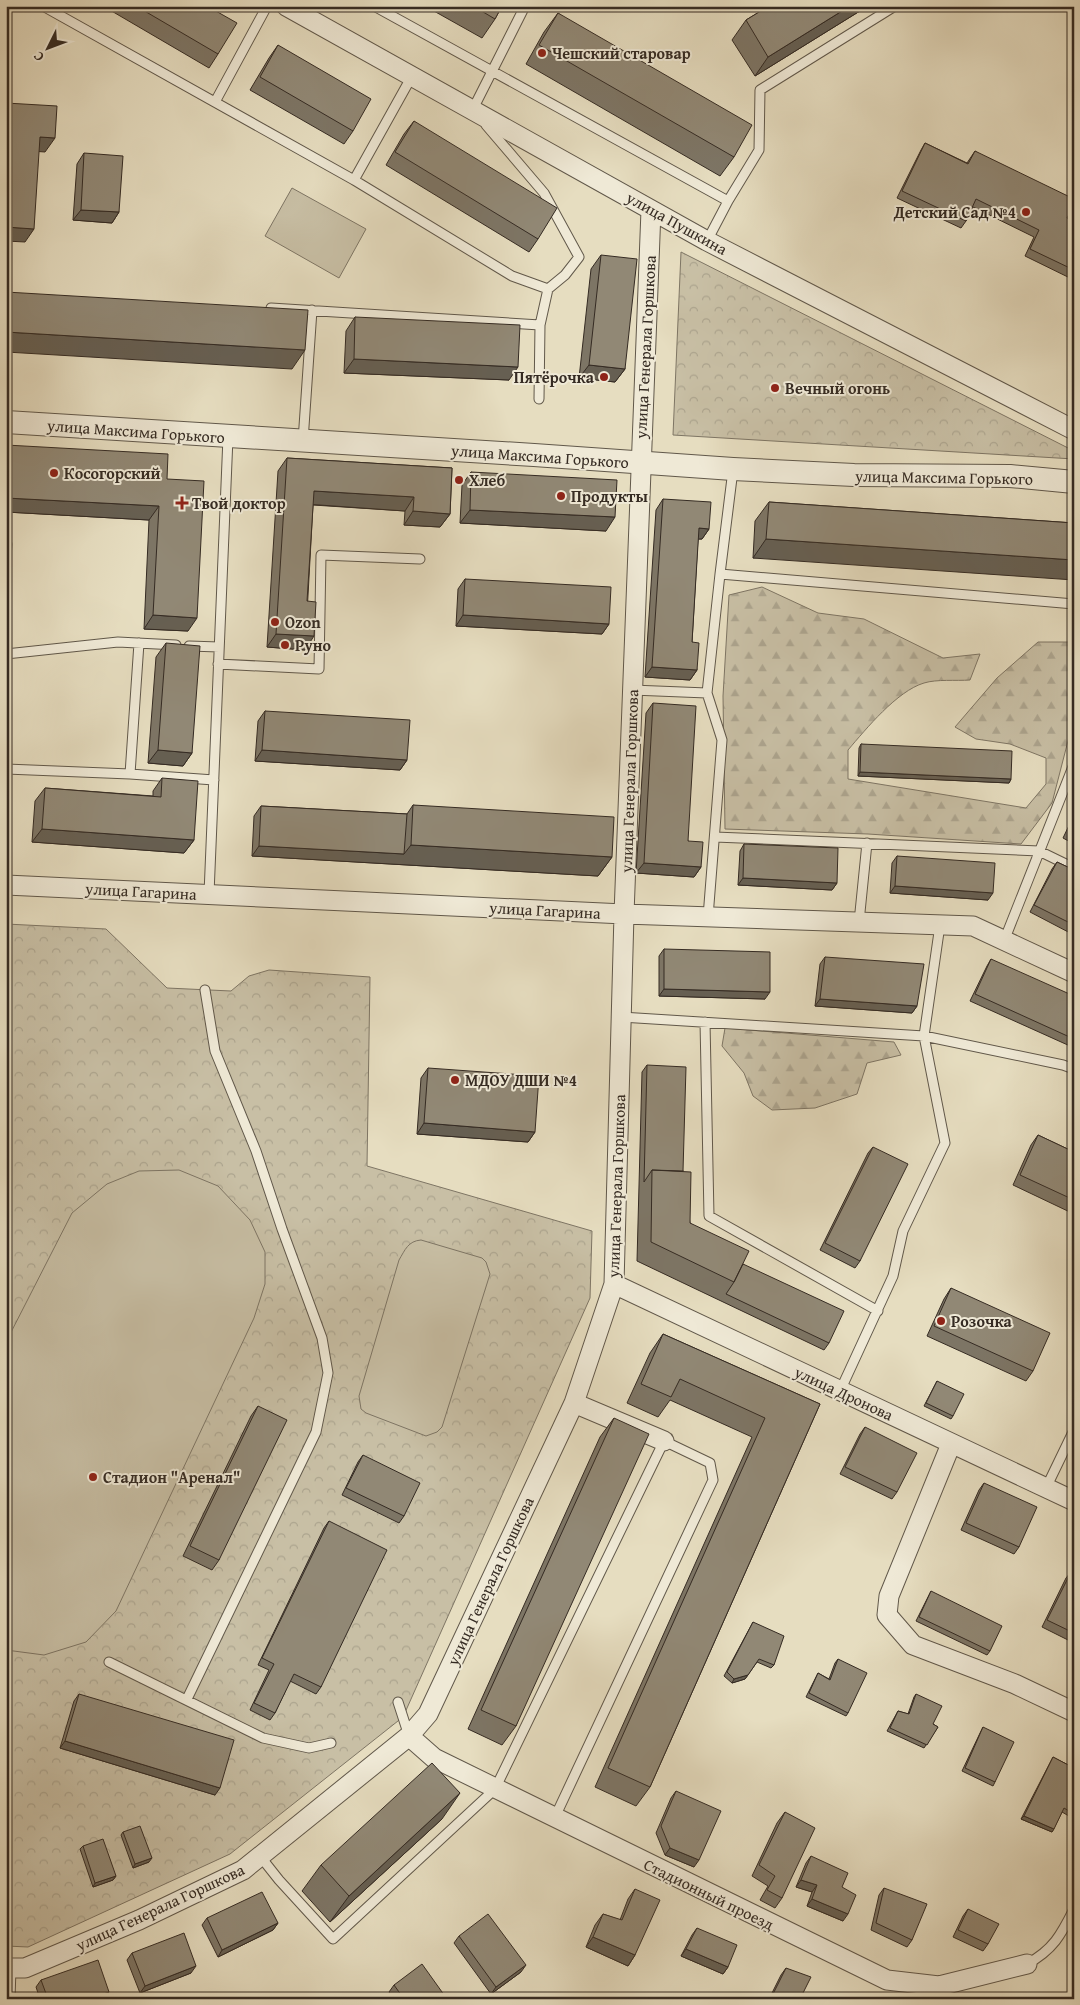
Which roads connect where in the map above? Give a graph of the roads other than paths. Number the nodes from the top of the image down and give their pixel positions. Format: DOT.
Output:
graph roads {
  1 [pos="44,6"];
  2 [pos="267,6"];
  3 [pos="286,6"];
  4 [pos="374,6"];
  5 [pos="525,6"];
  6 [pos="895,6"];
  7 [pos="492,71"];
  8 [pos="412,76"];
  9 [pos="215,102"];
  10 [pos="473,109"];
  11 [pos="354,180"];
  12 [pos="728,200"];
  13 [pos="651,210"];
  14 [pos="707,241"];
  15 [pos="548,289"];
  16 [pos="262,307"];
  17 [pos="312,310"];
  18 [pos="540,325"];
  19 [pos="539,399"];
  20 [pos="6,422"];
  21 [pos="1074,430"];
  22 [pos="228,437"];
  23 [pos="303,442"];
  24 [pos="640,462"];
  25 [pos="733,469"];
  26 [pos="1074,482"];
  27 [pos="7,544"];
  28 [pos="6,557"];
  29 [pos="420,559"];
  30 [pos="720,574"];
  31 [pos="1074,604"];
  32 [pos="139,643"];
  33 [pos="219,647"];
  34 [pos="6,654"];
  35 [pos="218,664"];
  36 [pos="632,690"];
  37 [pos="707,693"];
  38 [pos="1074,764"];
  39 [pos="6,769"];
  40 [pos="130,774"];
  41 [pos="214,780"];
  42 [pos="715,837"];
  43 [pos="867,843"];
  44 [pos="1039,851"];
  45 [pos="1074,868"];
  46 [pos="6,885"];
  47 [pos="209,894"];
  48 [pos="624,914"];
  49 [pos="708,917"];
  50 [pos="859,922"];
  51 [pos="940,925"];
  52 [pos="1004,941"];
  53 [pos="1074,973"];
  54 [pos="205,990"];
  55 [pos="621,1018"];
  56 [pos="705,1022"];
  57 [pos="924,1036"];
  58 [pos="1074,1070"];
  59 [pos="614,1284"];
  60 [pos="878,1310"];
  61 [pos="840,1391"];
  62 [pos="574,1403"];
  63 [pos="1074,1430"];
  64 [pos="664,1441"];
  65 [pos="951,1444"];
  66 [pos="1046,1488"];
  67 [pos="1074,1501"];
  68 [pos="109,1662"];
  69 [pos="188,1699"];
  70 [pos="398,1702"];
  71 [pos="1074,1712"];
  72 [pos="409,1736"];
  73 [pos="331,1742"];
  74 [pos="495,1789"];
  75 [pos="555,1816"];
  76 [pos="260,1856"];
  77 [pos="1074,1909"];
  78 [pos="1027,1964"];
  79 [pos="8,1968"];
  80 [pos="10,1999"];
  1 -- 9 [label="lane"];
  2 -- 9 [label="lane"];
  3 -- 8 [label="street, улица Пушкина"];
  4 -- 7 [label="lane"];
  5 -- 7 [label="lane"];
  6 -- 12 [label="lane"];
  7 -- 10 [label="lane"];
  7 -- 12 [label="lane"];
  8 -- 10 [label="street, улица Пушкина"];
  8 -- 11 [label="lane"];
  9 -- 11 [label="lane"];
  10 -- 13 [label="street, улица Пушкина"];
  10 -- 15 [label="lane"];
  11 -- 15 [label="lane"];
  12 -- 14 [label="lane"];
  13 -- 14 [label="street, улица Пушкина"];
  13 -- 24 [label="street, улица Генерала Горшкова"];
  14 -- 21 [label="street, улица Пушкина"];
  15 -- 18 [label="lane"];
  16 -- 17 [label="lane"];
  17 -- 18 [label="lane"];
  17 -- 23 [label="lane"];
  18 -- 19 [label="lane"];
  20 -- 22 [label="street, улица Максима Горького"];
  22 -- 23 [label="street, улица Максима Горького"];
  22 -- 33 [label="lane"];
  23 -- 24 [label="street, улица Максима Горького"];
  24 -- 25 [label="street, улица Максима Горького"];
  24 -- 36 [label="street, улица Генерала Горшкова"];
  25 -- 26 [label="street, улица Максима Горького"];
  25 -- 30 [label="lane"];
  27 -- 28 [label="lane"];
  29 -- 35 [label="lane"];
  30 -- 31 [label="lane"];
  30 -- 37 [label="lane"];
  32 -- 33 [label="lane"];
  32 -- 34 [label="lane"];
  32 -- 40 [label="lane"];
  33 -- 35 [label="lane"];
  35 -- 41 [label="lane"];
  36 -- 37 [label="lane"];
  36 -- 48 [label="street, улица Генерала Горшкова"];
  37 -- 42 [label="lane"];
  38 -- 44 [label="lane"];
  39 -- 40 [label="lane"];
  40 -- 41 [label="lane"];
  41 -- 47 [label="lane"];
  42 -- 43 [label="lane"];
  42 -- 49 [label="lane"];
  43 -- 44 [label="lane"];
  43 -- 50 [label="lane"];
  44 -- 45 [label="lane"];
  44 -- 52 [label="lane"];
  46 -- 47 [label="street, улица Гагарина"];
  47 -- 48 [label="street, улица Гагарина"];
  48 -- 49 [label="street, улица Гагарина"];
  48 -- 55 [label="street, улица Генерала Горшкова"];
  49 -- 50 [label="street, улица Гагарина"];
  50 -- 51 [label="street, улица Гагарина"];
  51 -- 52 [label="street, улица Гагарина"];
  51 -- 57 [label="lane"];
  52 -- 53 [label="street, улица Гагарина"];
  54 -- 69 [label="lane"];
  55 -- 56 [label="lane"];
  55 -- 59 [label="street, улица Генерала Горшкова"];
  56 -- 57 [label="lane"];
  56 -- 60 [label="lane"];
  57 -- 58 [label="lane"];
  57 -- 60 [label="lane"];
  59 -- 61 [label="street, улица Дронова"];
  59 -- 62 [label="street, улица Генерала Горшкова"];
  60 -- 61 [label="lane"];
  61 -- 65 [label="street, улица Дронова"];
  62 -- 64 [label="street"];
  62 -- 72 [label="street, улица Генерала Горшкова"];
  63 -- 66 [label="lane"];
  64 -- 74 [label="lane"];
  64 -- 75 [label="lane"];
  65 -- 66 [label="street, улица Дронова"];
  65 -- 71 [label="street"];
  66 -- 67 [label="street, улица Дронова"];
  68 -- 69 [label="lane"];
  69 -- 73 [label="lane"];
  70 -- 72 [label="lane"];
  72 -- 74 [label="street, Стадионный проезд"];
  72 -- 76 [label="street, улица Генерала Горшкова"];
  74 -- 75 [label="street, Стадионный проезд"];
  74 -- 76 [label="lane"];
  75 -- 78 [label="street, Стадионный проезд"];
  76 -- 79 [label="street, улица Генерала Горшкова"];
  77 -- 78 [label="lane"];
  79 -- 80 [label="lane"];
}
